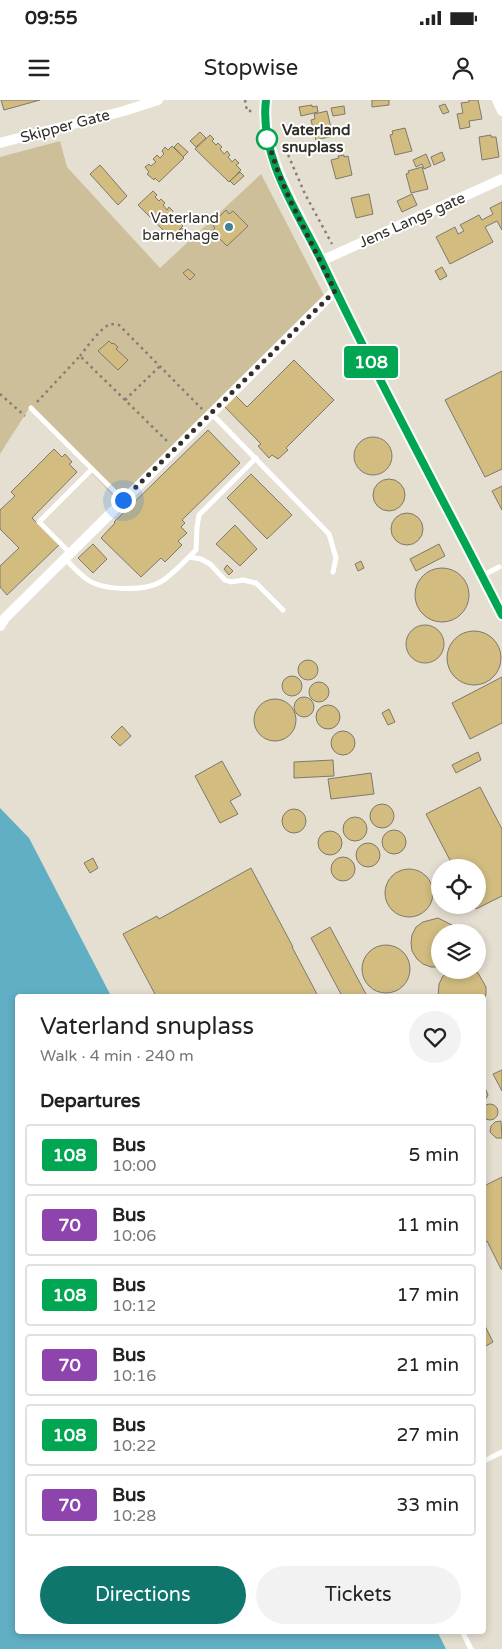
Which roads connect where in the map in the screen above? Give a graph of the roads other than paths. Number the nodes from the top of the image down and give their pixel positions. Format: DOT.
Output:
graph roads {
  1 [pos="158,100"];
  2 [pos="266,100"];
  3 [pos="497,100"];
  4 [pos="502,111"];
  5 [pos="0,143"];
  6 [pos="502,179"];
  7 [pos="321,261"];
  8 [pos="335,291"];
  9 [pos="33,410"];
  10 [pos="210,414"];
  11 [pos="256,458"];
  12 [pos="92,469"];
  13 [pos="123,500"];
  14 [pos="67,556"];
  15 [pos="189,558"];
  16 [pos="499,567"];
  17 [pos="333,572"];
  18 [pos="482,576"];
  19 [pos="283,610"];
  20 [pos="502,615"];
  21 [pos="0,626"];
  22 [pos="502,1452"];
  23 [pos="486,1460"];
  24 [pos="464,1634"];
  25 [pos="471,1649"];
  1 -- 5 [label="street, Skipper Gate"];
  2 -- 7 [label="street"];
  3 -- 4 [label="street"];
  6 -- 7 [label="street, Jens Langs gate"];
  7 -- 8 [label="street"];
  8 -- 10 [label="street"];
  8 -- 18 [label="street"];
  9 -- 12 [label="lane"];
  10 -- 11 [label="lane"];
  10 -- 13 [label="street"];
  11 -- 15 [label="lane"];
  11 -- 17 [label="lane"];
  12 -- 13 [label="lane"];
  12 -- 14 [label="lane"];
  13 -- 14 [label="street"];
  14 -- 15 [label="lane"];
  14 -- 21 [label="street"];
  15 -- 19 [label="lane"];
  16 -- 18 [label="lane"];
  18 -- 20 [label="street"];
  22 -- 23 [label="lane"];
  24 -- 25 [label="lane"];
}
